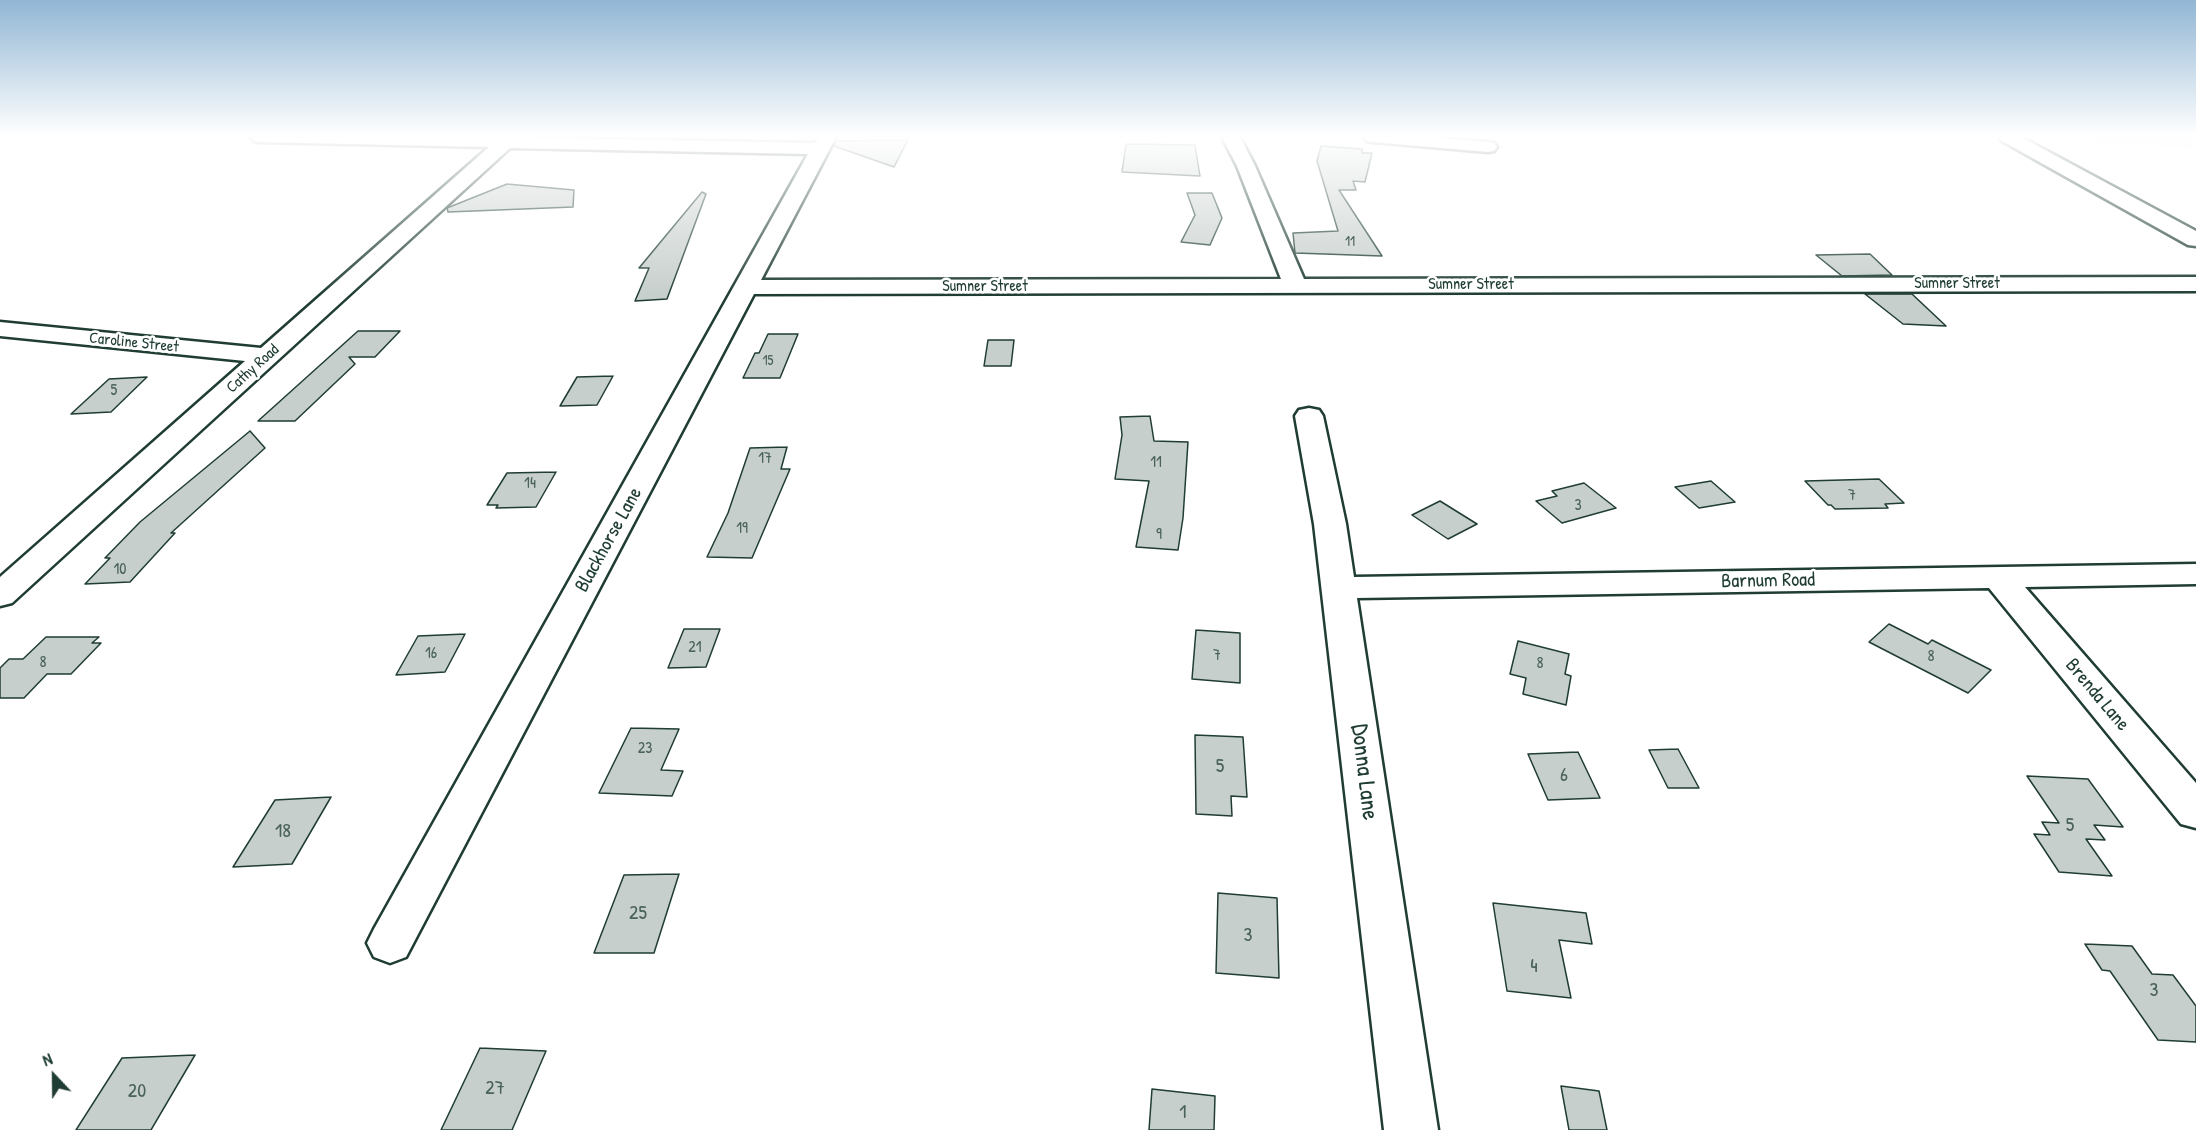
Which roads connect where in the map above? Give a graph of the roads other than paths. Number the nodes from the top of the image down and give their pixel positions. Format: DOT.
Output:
graph roads {
  1 [pos="453,190"];
  2 [pos="799,190"];
  3 [pos="1256,190"];
  4 [pos="2104,190"];
  5 [pos="2196,240"];
  6 [pos="2196,284"];
  7 [pos="1295,286"];
  8 [pos="746,287"];
  9 [pos="0,329"];
  10 [pos="267,356"];
  11 [pos="1309,416"];
  12 [pos="2196,574"];
  13 [pos="1999,578"];
  14 [pos="1340,588"];
  15 [pos="0,595"];
  16 [pos="2196,812"];
  17 [pos="390,943"];
  18 [pos="1411,1130"];
  1 -- 10 [label="street, Cathy Road"];
  2 -- 8 [label="street, Blackhorse Lane"];
  3 -- 7 [label="street"];
  4 -- 5 [label="street"];
  6 -- 7 [label="street, Sumner Street"];
  7 -- 8 [label="street, Sumner Street"];
  8 -- 17 [label="street, Blackhorse Lane"];
  9 -- 10 [label="street, Caroline Street"];
  10 -- 15 [label="street, Cathy Road"];
  11 -- 14 [label="street, Donna Lane"];
  12 -- 13 [label="street, Barnum Road"];
  13 -- 14 [label="street, Barnum Road"];
  13 -- 16 [label="street, Brenda Lane"];
  14 -- 18 [label="street, Donna Lane"];
}
